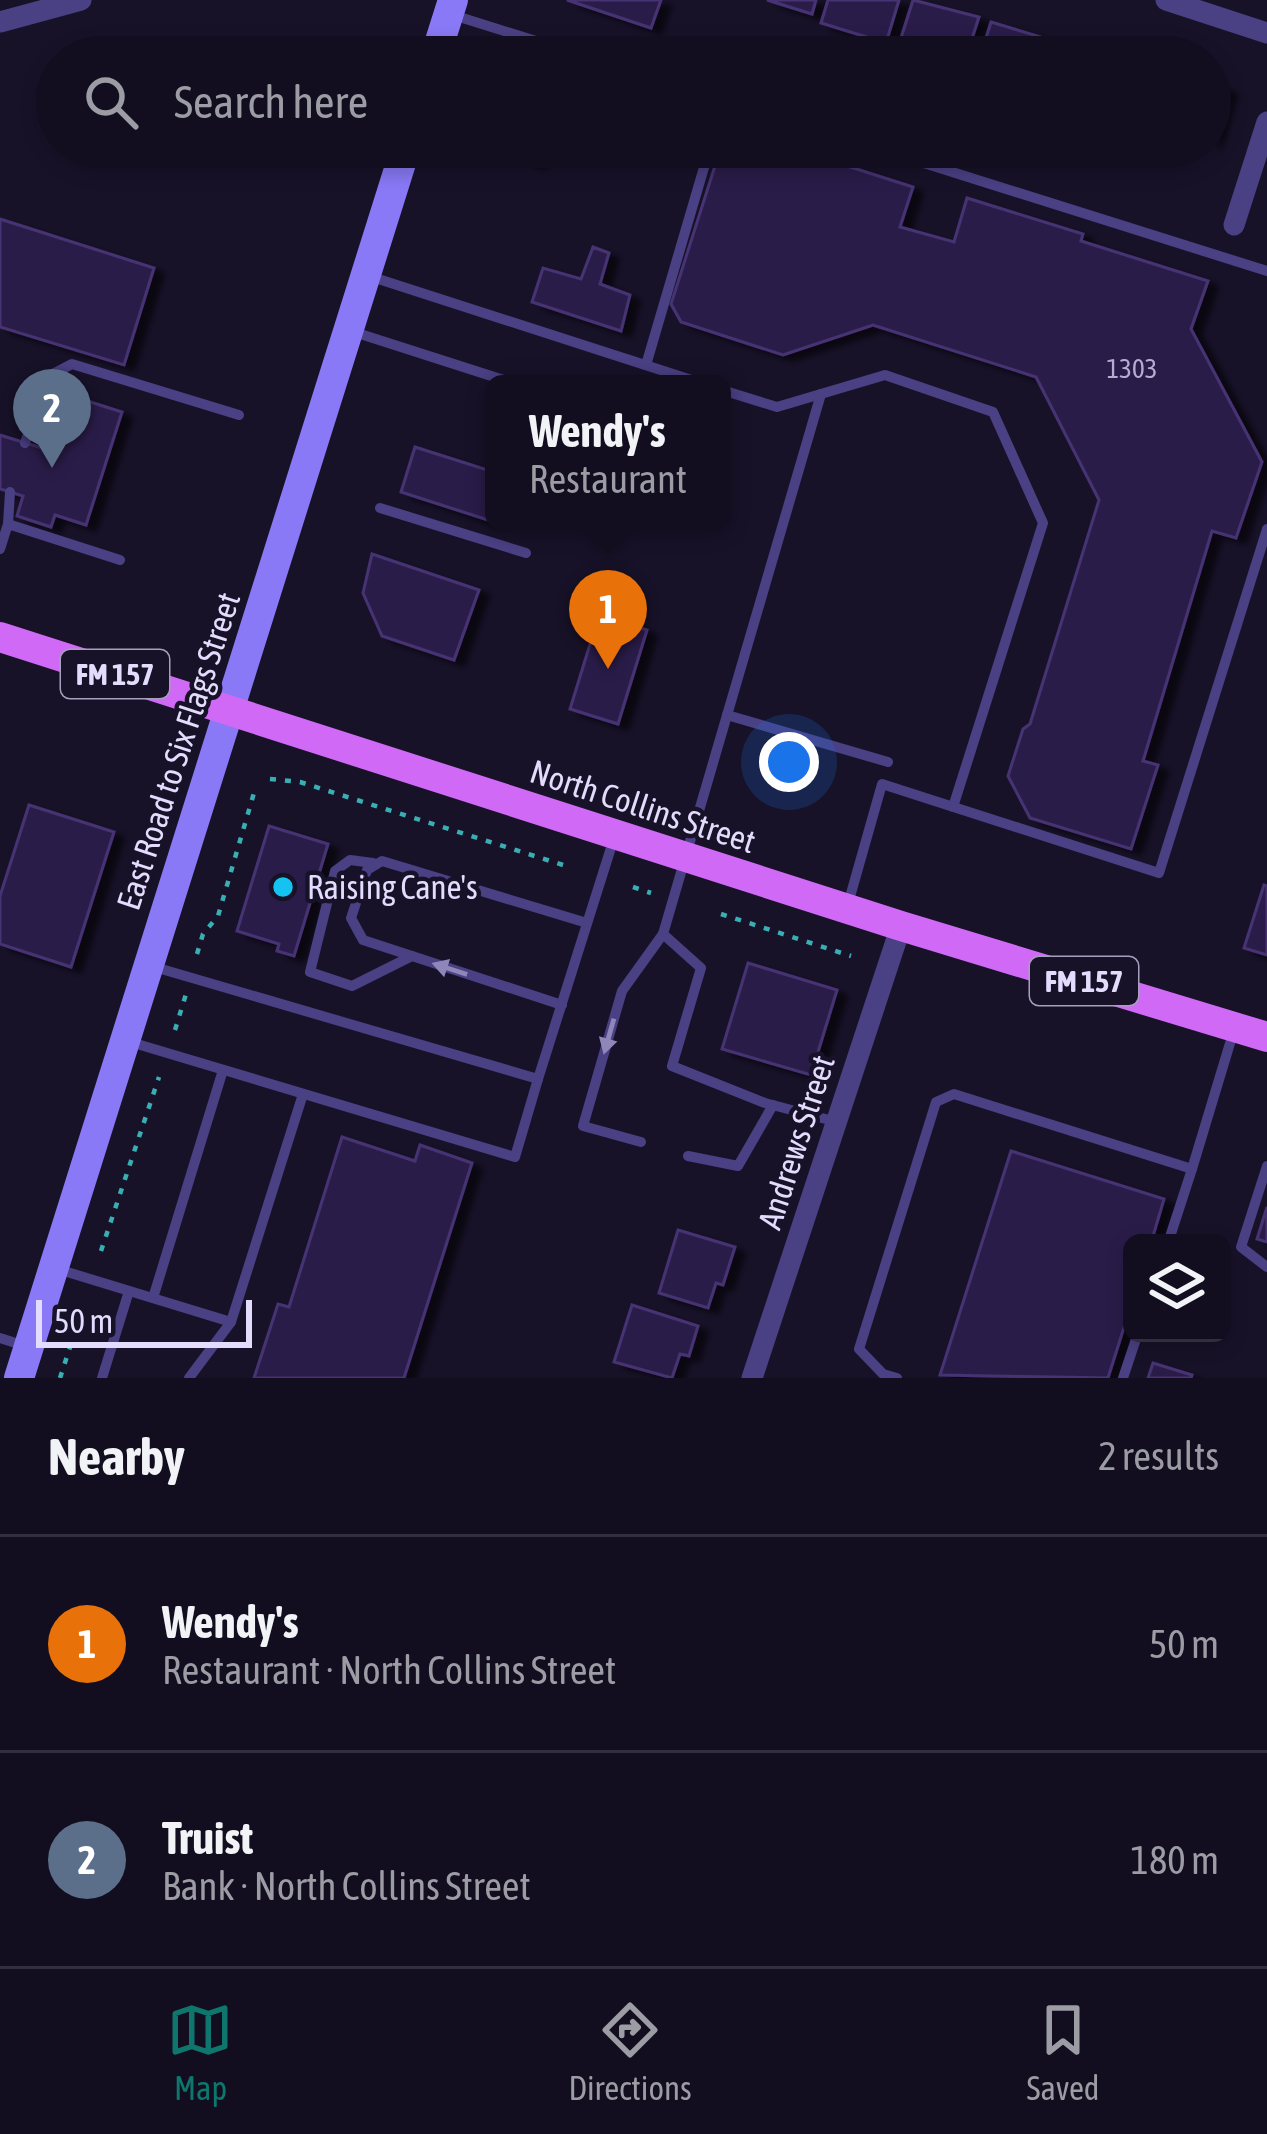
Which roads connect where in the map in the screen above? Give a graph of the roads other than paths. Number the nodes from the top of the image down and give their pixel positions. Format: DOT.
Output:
graph roads {
  1 [pos="81,0"];
  2 [pos="1166,0"];
  3 [pos="450,7"];
  4 [pos="0,22"];
  5 [pos="1267,33"];
  6 [pos="441,36"];
  7 [pos="529,36"];
  8 [pos="1267,122"];
  9 [pos="399,168"];
  10 [pos="704,168"];
  11 [pos="940,168"];
  12 [pos="1234,225"];
  13 [pos="1267,271"];
  14 [pos="366,275"];
  15 [pos="349,331"];
  16 [pos="646,365"];
  17 [pos="488,375"];
  18 [pos="677,375"];
  19 [pos="731,393"];
  20 [pos="821,394"];
  21 [pos="239,416"];
  22 [pos="26,442"];
  23 [pos="10,492"];
  24 [pos="380,508"];
  25 [pos="8,524"];
  26 [pos="1267,529"];
  27 [pos="0,549"];
  28 [pos="526,554"];
  29 [pos="120,560"];
  30 [pos="0,637"];
  31 [pos="229,711"];
  32 [pos="727,716"];
  33 [pos="888,762"];
  34 [pos="953,807"];
  35 [pos="615,834"];
  36 [pos="686,857"];
  37 [pos="374,863"];
  38 [pos="846,909"];
  39 [pos="587,923"];
  40 [pos="901,926"];
  41 [pos="663,934"];
  42 [pos="412,956"];
  43 [pos="148,965"];
  44 [pos="562,1005"];
  45 [pos="1235,1027"];
  46 [pos="1267,1037"];
  47 [pos="124,1040"];
  48 [pos="223,1070"];
  49 [pos="538,1079"];
  50 [pos="303,1094"];
  51 [pos="773,1105"];
  52 [pos="837,1122"];
  53 [pos="641,1142"];
  54 [pos="688,1156"];
  55 [pos="1267,1166"];
  56 [pos="1192,1169"];
  57 [pos="1171,1234"];
  58 [pos="51,1267"];
  59 [pos="1267,1267"];
  60 [pos="129,1291"];
  61 [pos="153,1298"];
  62 [pos="231,1322"];
  63 [pos="14,1342"];
  64 [pos="1135,1342"];
  65 [pos="19,1378"];
  66 [pos="102,1378"];
  67 [pos="188,1378"];
  68 [pos="752,1378"];
  69 [pos="897,1378"];
  70 [pos="1124,1378"];
  1 -- 4 [label="street"];
  2 -- 5 [label="street"];
  3 -- 6 [label="street"];
  3 -- 7 [label="lane"];
  8 -- 12 [label="street"];
  9 -- 14 [label="street, East Road to Six Flags Street"];
  10 -- 16 [label="lane"];
  11 -- 13 [label="lane"];
  14 -- 15 [label="street, East Road to Six Flags Street"];
  14 -- 16 [label="lane"];
  15 -- 17 [label="lane"];
  15 -- 31 [label="street, East Road to Six Flags Street"];
  16 -- 18 [label="lane"];
  19 -- 20 [label="lane"];
  20 -- 32 [label="lane"];
  20 -- 34 [label="lane"];
  21 -- 22 [label="lane"];
  23 -- 25 [label="lane"];
  24 -- 28 [label="lane"];
  25 -- 27 [label="lane"];
  25 -- 29 [label="lane"];
  26 -- 34 [label="lane"];
  30 -- 31 [label="main road, North Collins Street / FM 157"];
  31 -- 35 [label="main road, North Collins Street / FM 157"];
  31 -- 43 [label="street, East Road to Six Flags Street"];
  32 -- 33 [label="lane"];
  32 -- 36 [label="lane"];
  34 -- 38 [label="lane"];
  35 -- 36 [label="main road, North Collins Street / FM 157"];
  35 -- 39 [label="lane"];
  36 -- 38 [label="main road, North Collins Street / FM 157"];
  36 -- 41 [label="lane"];
  37 -- 39 [label="lane"];
  37 -- 42 [label="lane"];
  37 -- 42 [label="lane"];
  38 -- 40 [label="main road, North Collins Street / FM 157"];
  39 -- 44 [label="lane"];
  40 -- 45 [label="main road, North Collins Street / FM 157"];
  40 -- 52 [label="street, Andrews Street"];
  41 -- 51 [label="lane"];
  41 -- 53 [label="lane, one-way"];
  44 -- 42 [label="lane, one-way"];
  43 -- 47 [label="street, East Road to Six Flags Street"];
  43 -- 49 [label="lane"];
  44 -- 49 [label="lane"];
  45 -- 46 [label="main road, North Collins Street / FM 157"];
  45 -- 56 [label="lane"];
  47 -- 48 [label="lane"];
  47 -- 58 [label="street, East Road to Six Flags Street"];
  48 -- 50 [label="lane"];
  48 -- 61 [label="lane"];
  49 -- 50 [label="lane"];
  50 -- 62 [label="lane"];
  51 -- 52 [label="lane"];
  51 -- 54 [label="lane"];
  52 -- 68 [label="street, Andrews Street"];
  55 -- 59 [label="lane"];
  56 -- 57 [label="lane"];
  56 -- 69 [label="lane"];
  58 -- 60 [label="lane"];
  58 -- 63 [label="street, East Road to Six Flags Street"];
  60 -- 61 [label="lane"];
  60 -- 66 [label="lane"];
  61 -- 62 [label="lane"];
  62 -- 67 [label="lane"];
  63 -- 65 [label="street, East Road to Six Flags Street"];
  64 -- 70 [label="lane"];
}
